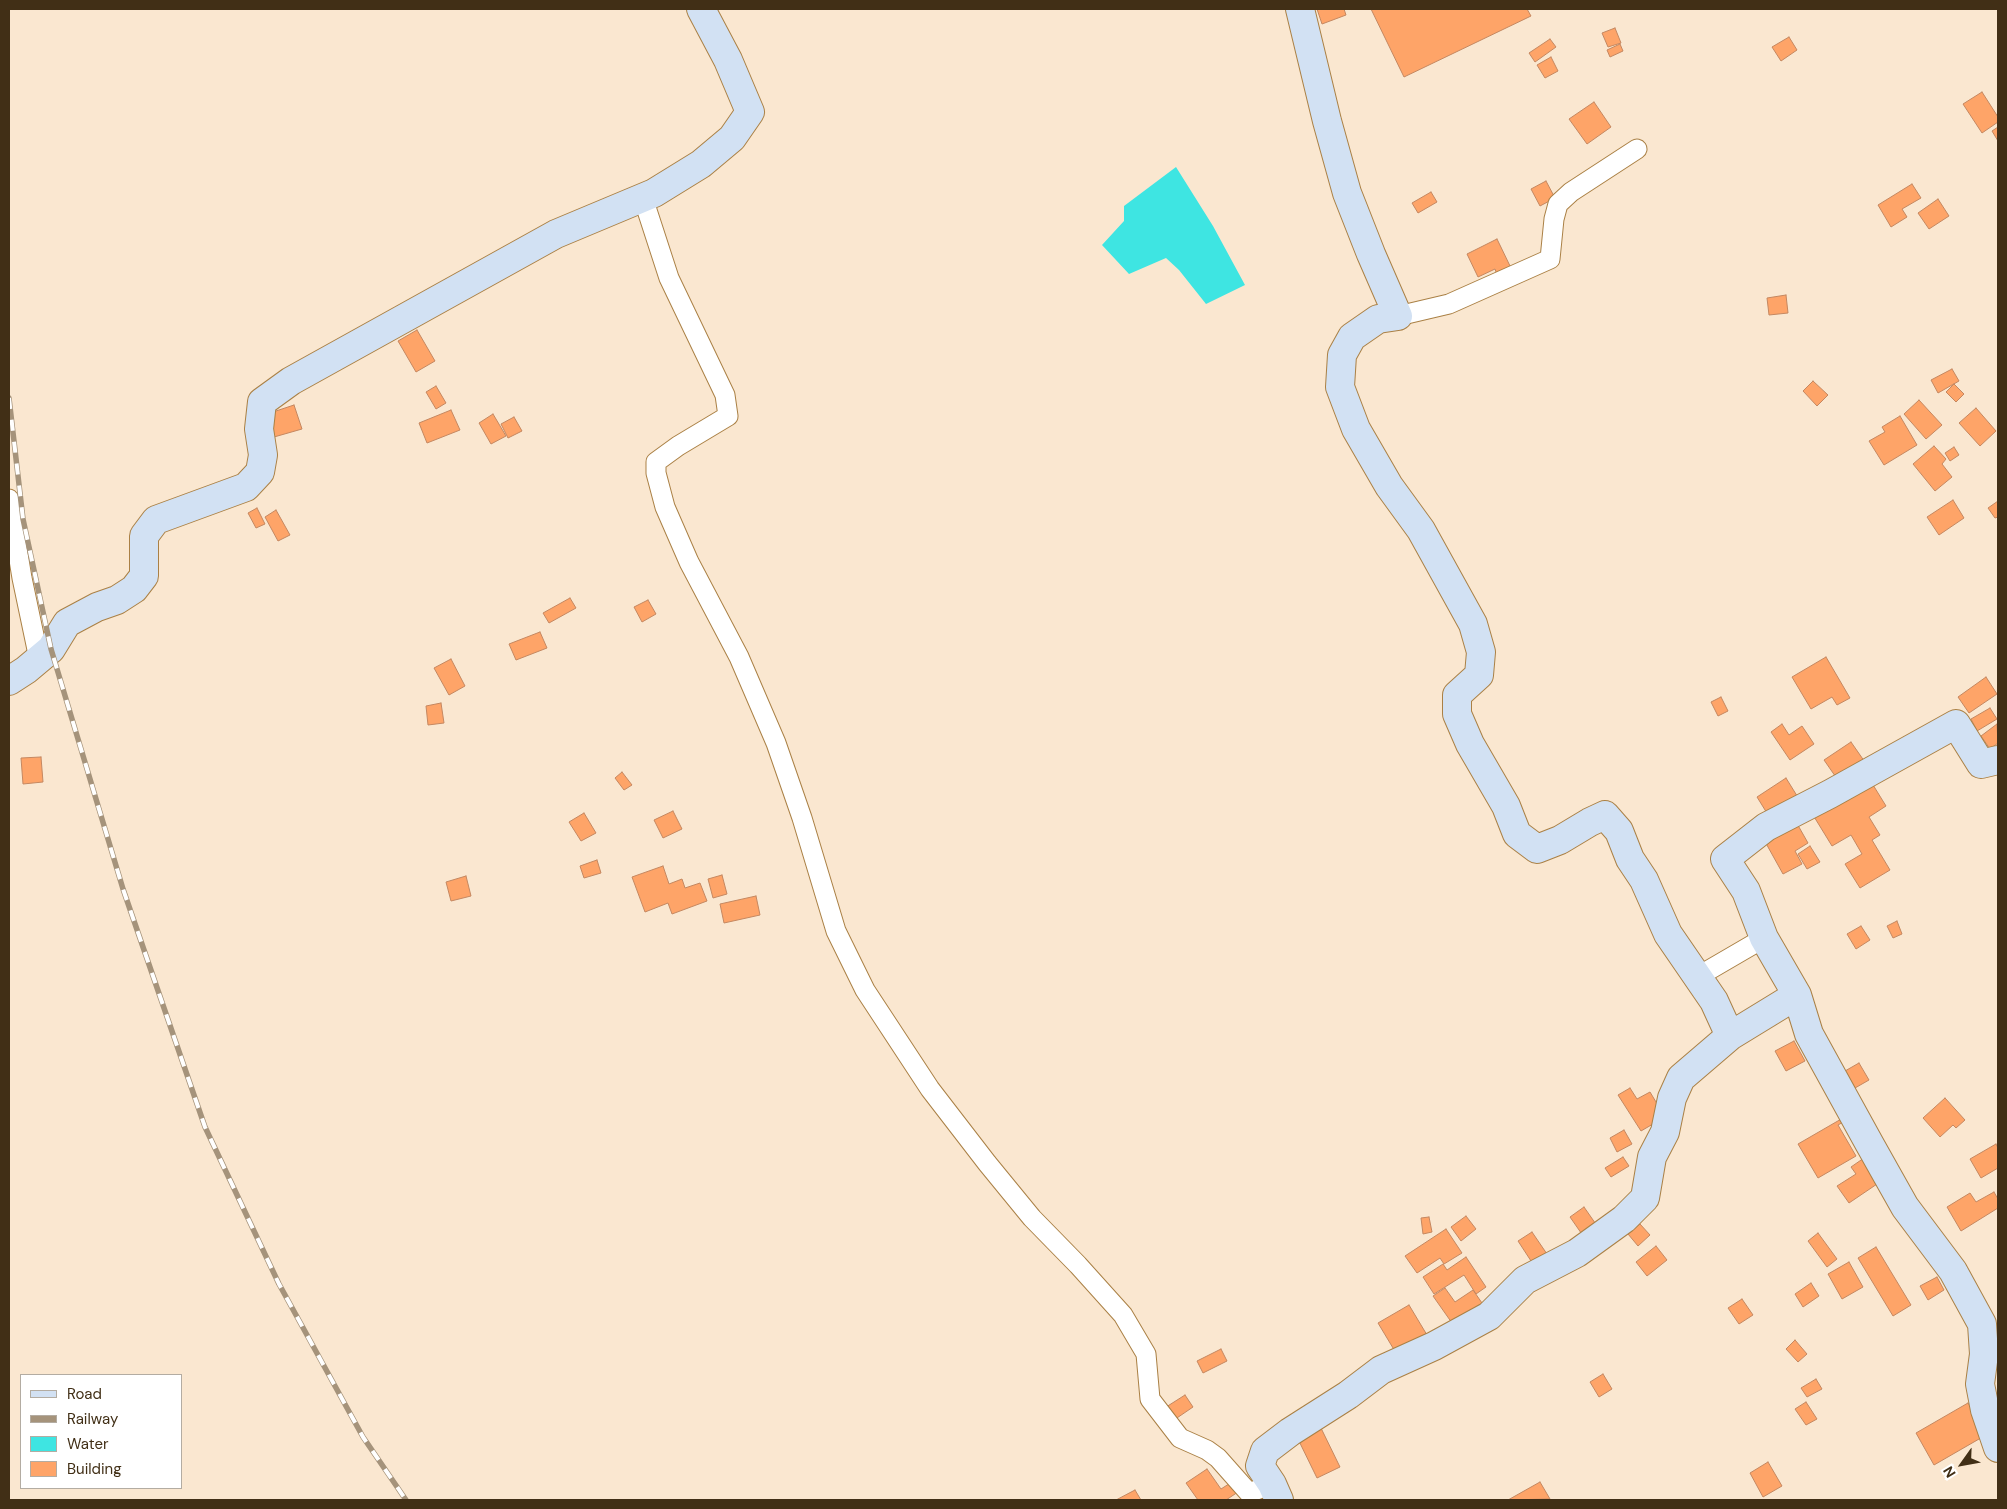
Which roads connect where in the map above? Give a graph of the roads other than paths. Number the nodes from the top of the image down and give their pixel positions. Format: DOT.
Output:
graph roads {
  1 [pos="701,9"];
  2 [pos="1300,9"];
  3 [pos="1637,149"];
  4 [pos="643,198"];
  5 [pos="1398,316"];
  6 [pos="9,499"];
  7 [pos="40,659"];
  8 [pos="9,681"];
  9 [pos="1998,760"];
  10 [pos="1764,938"];
  11 [pos="1697,977"];
  12 [pos="1797,995"];
  13 [pos="1730,1036"];
  14 [pos="1998,1448"];
  15 [pos="1276,1492"];
  1 -- 4 [label="street"];
  2 -- 5 [label="street"];
  3 -- 5 [label="street"];
  4 -- 7 [label="street"];
  4 -- 15 [label="street"];
  5 -- 11 [label="street"];
  6 -- 7 [label="street"];
  7 -- 8 [label="street"];
  9 -- 10 [label="street"];
  10 -- 11 [label="street"];
  10 -- 12 [label="street"];
  11 -- 13 [label="street"];
  12 -- 13 [label="street"];
  12 -- 14 [label="street"];
  13 -- 15 [label="street"];
}
